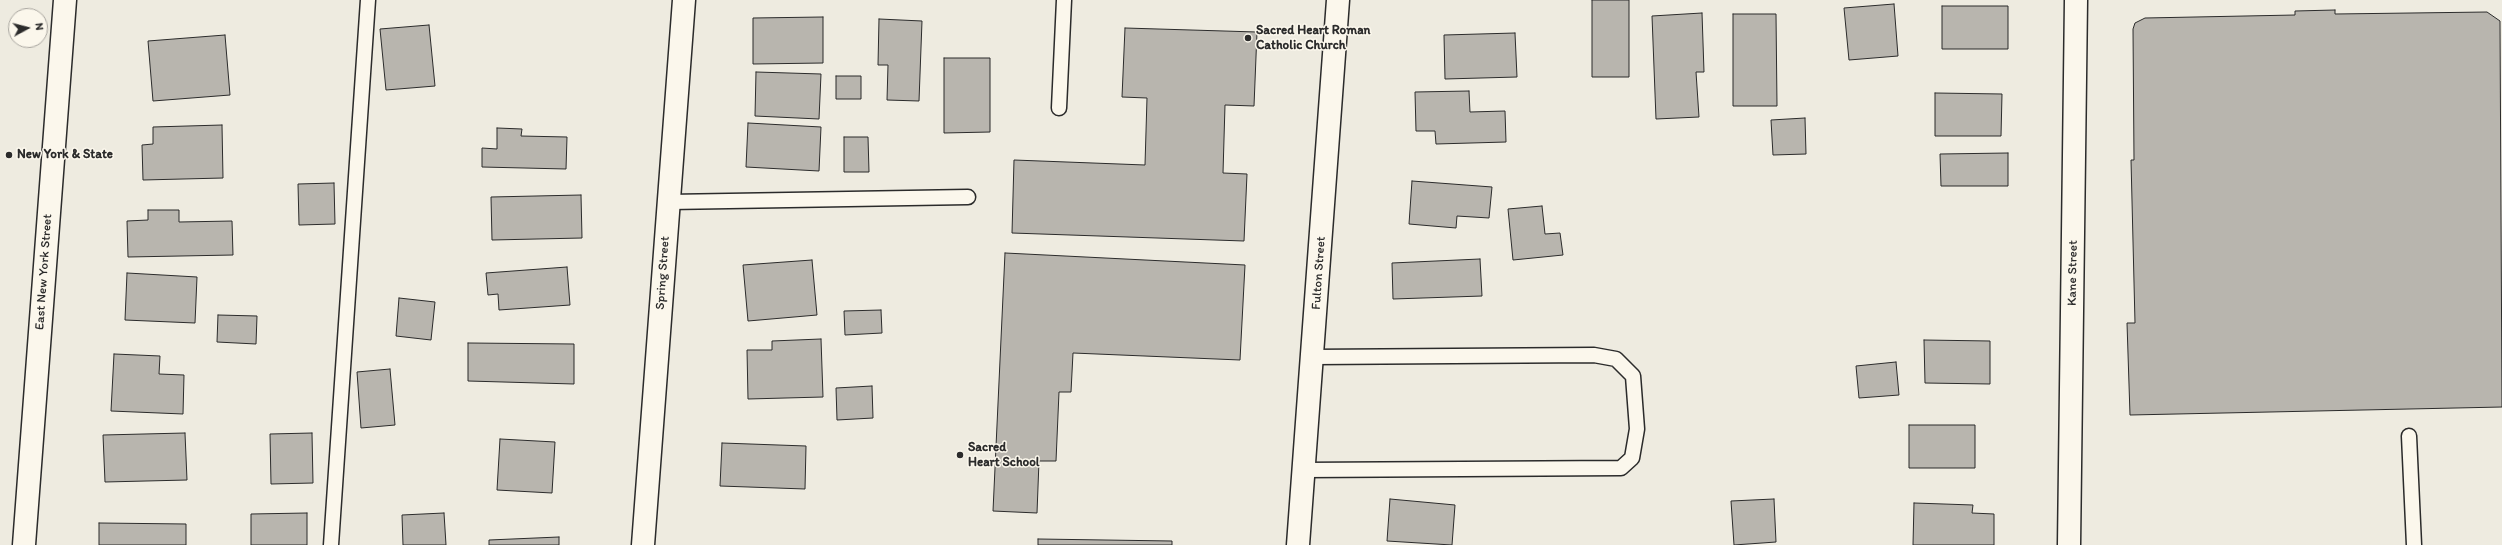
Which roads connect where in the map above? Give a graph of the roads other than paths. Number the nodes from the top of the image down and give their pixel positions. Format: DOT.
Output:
graph roads {
  1 [pos="65,0"];
  2 [pos="368,0"];
  3 [pos="684,0"];
  4 [pos="1064,0"];
  5 [pos="1338,0"];
  6 [pos="2076,0"];
  7 [pos="1059,108"];
  8 [pos="968,197"];
  9 [pos="669,202"];
  10 [pos="1312,356"];
  11 [pos="2409,436"];
  12 [pos="1304,470"];
  13 [pos="24,545"];
  14 [pos="331,545"];
  15 [pos="643,545"];
  16 [pos="1298,545"];
  17 [pos="2069,545"];
  18 [pos="2414,545"];
  1 -- 13 [label="street, East New York Street"];
  2 -- 14 [label="lane"];
  3 -- 9 [label="street, Spring Street"];
  4 -- 7 [label="lane"];
  5 -- 10 [label="street, Fulton Street"];
  6 -- 17 [label="street, Kane Street"];
  8 -- 9 [label="lane"];
  9 -- 15 [label="street, Spring Street"];
  10 -- 12 [label="street, Fulton Street"];
  10 -- 12 [label="lane"];
  11 -- 18 [label="lane"];
  12 -- 16 [label="street, Fulton Street"];
}
